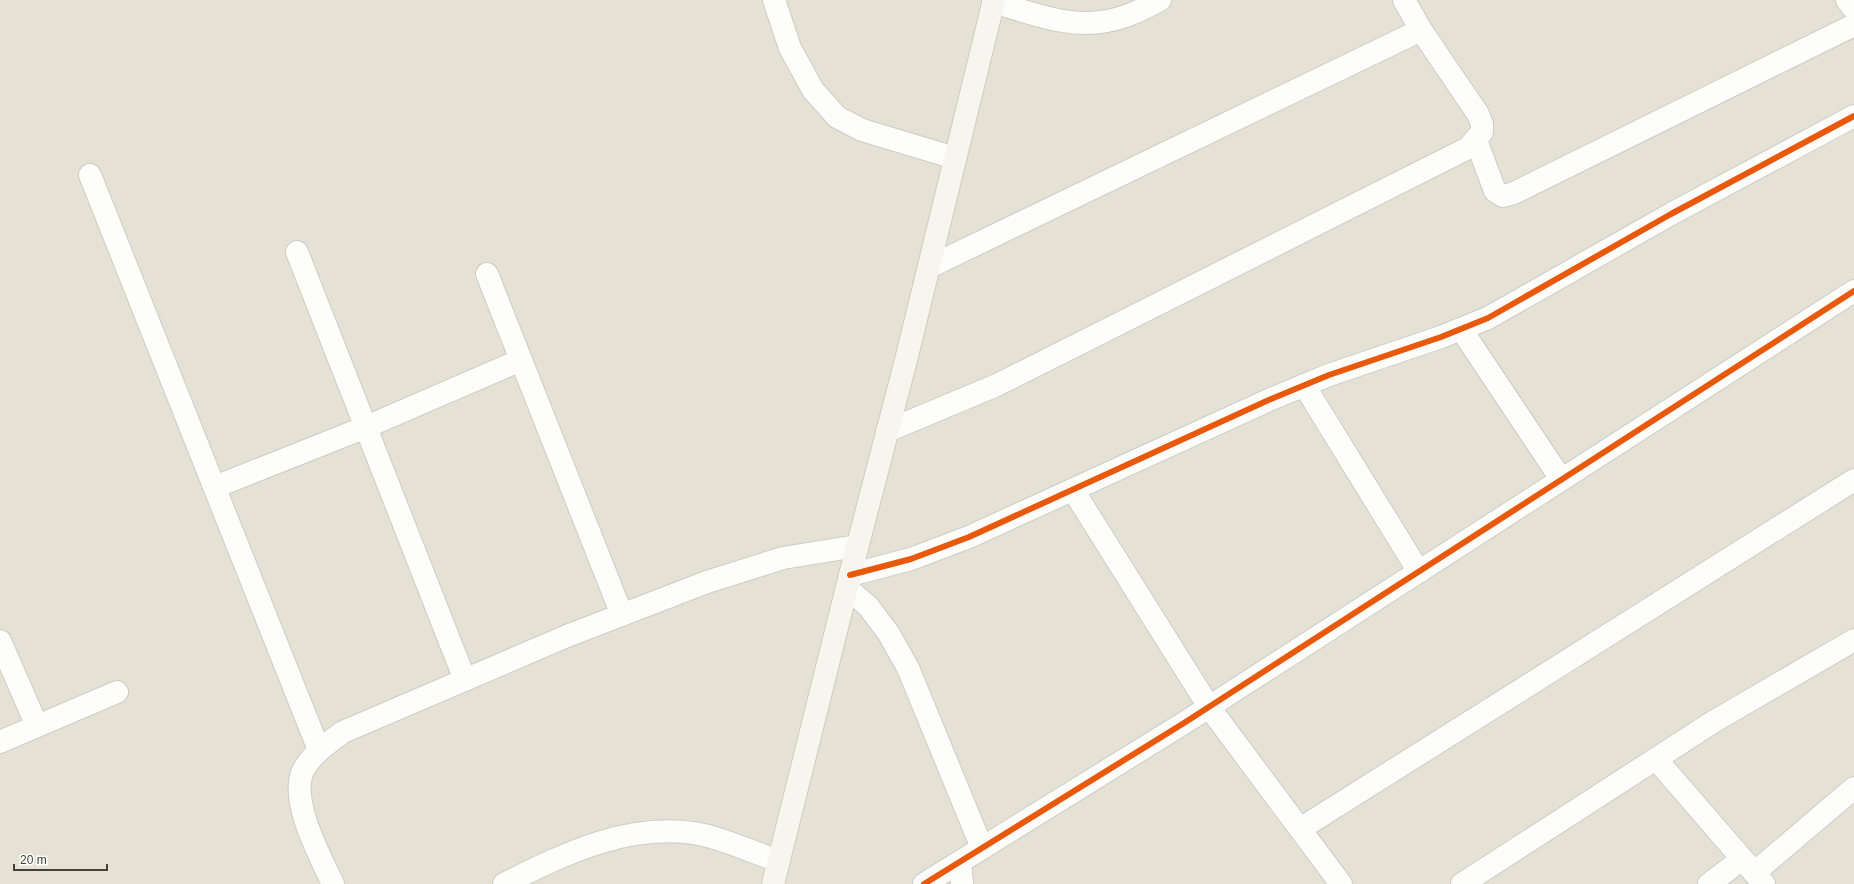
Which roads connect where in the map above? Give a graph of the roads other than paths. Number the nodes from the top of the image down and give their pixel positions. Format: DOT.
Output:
graph roads {
  1 [pos="774,0"];
  2 [pos="790,0"];
  3 [pos="1160,0"];
  4 [pos="1404,0"];
  5 [pos="1847,0"];
  6 [pos="993,1"];
  7 [pos="1854,9"];
  8 [pos="782,24"];
  9 [pos="1854,24"];
  10 [pos="1421,30"];
  11 [pos="1854,116"];
  12 [pos="1476,140"];
  13 [pos="955,158"];
  14 [pos="90,175"];
  15 [pos="297,252"];
  16 [pos="929,267"];
  17 [pos="487,274"];
  18 [pos="1854,291"];
  19 [pos="1461,329"];
  20 [pos="521,360"];
  21 [pos="1304,385"];
  22 [pos="366,427"];
  23 [pos="887,431"];
  24 [pos="1561,479"];
  25 [pos="1854,480"];
  26 [pos="214,487"];
  27 [pos="1073,490"];
  28 [pos="857,546"];
  29 [pos="1419,572"];
  30 [pos="848,581"];
  31 [pos="622,615"];
  32 [pos="1854,640"];
  33 [pos="0,641"];
  34 [pos="466,680"];
  35 [pos="116,692"];
  36 [pos="1209,707"];
  37 [pos="37,726"];
  38 [pos="0,742"];
  39 [pos="319,750"];
  40 [pos="1656,759"];
  41 [pos="1854,788"];
  42 [pos="1300,829"];
  43 [pos="982,848"];
  44 [pos="779,861"];
  45 [pos="960,862"];
  46 [pos="1753,872"];
  47 [pos="333,884"];
  48 [pos="504,884"];
  49 [pos="773,884"];
  50 [pos="924,884"];
  51 [pos="962,884"];
  52 [pos="1341,884"];
  53 [pos="1462,884"];
  54 [pos="1709,884"];
  1 -- 8 [label="street"];
  2 -- 8 [label="street"];
  3 -- 6 [label="street"];
  4 -- 10 [label="street"];
  5 -- 7 [label="street"];
  6 -- 13 [label="street"];
  8 -- 13 [label="street"];
  9 -- 12 [label="street"];
  10 -- 12 [label="street"];
  10 -- 16 [label="street"];
  11 -- 19 [label="street"];
  12 -- 23 [label="street"];
  13 -- 16 [label="street"];
  14 -- 26 [label="street"];
  15 -- 22 [label="street"];
  16 -- 23 [label="street"];
  17 -- 20 [label="street"];
  18 -- 24 [label="street"];
  19 -- 21 [label="street"];
  19 -- 24 [label="street"];
  20 -- 22 [label="street"];
  20 -- 31 [label="street"];
  21 -- 27 [label="street"];
  21 -- 29 [label="street"];
  22 -- 26 [label="street"];
  22 -- 34 [label="street"];
  23 -- 28 [label="street"];
  24 -- 29 [label="street"];
  25 -- 42 [label="street"];
  26 -- 39 [label="street"];
  27 -- 30 [label="street"];
  27 -- 36 [label="street"];
  28 -- 30 [label="street"];
  28 -- 31 [label="street"];
  29 -- 36 [label="street"];
  30 -- 43 [label="street"];
  30 -- 44 [label="street"];
  31 -- 34 [label="street"];
  32 -- 40 [label="street"];
  33 -- 37 [label="street"];
  34 -- 39 [label="street"];
  35 -- 37 [label="street"];
  36 -- 42 [label="street"];
  36 -- 43 [label="street"];
  37 -- 38 [label="street"];
  39 -- 47 [label="street"];
  40 -- 46 [label="street"];
  40 -- 53 [label="street"];
  41 -- 46 [label="street"];
  42 -- 52 [label="street"];
  43 -- 45 [label="street"];
  44 -- 48 [label="street"];
  44 -- 49 [label="street"];
  45 -- 50 [label="street"];
  45 -- 51 [label="street"];
  46 -- 54 [label="street"];
}
